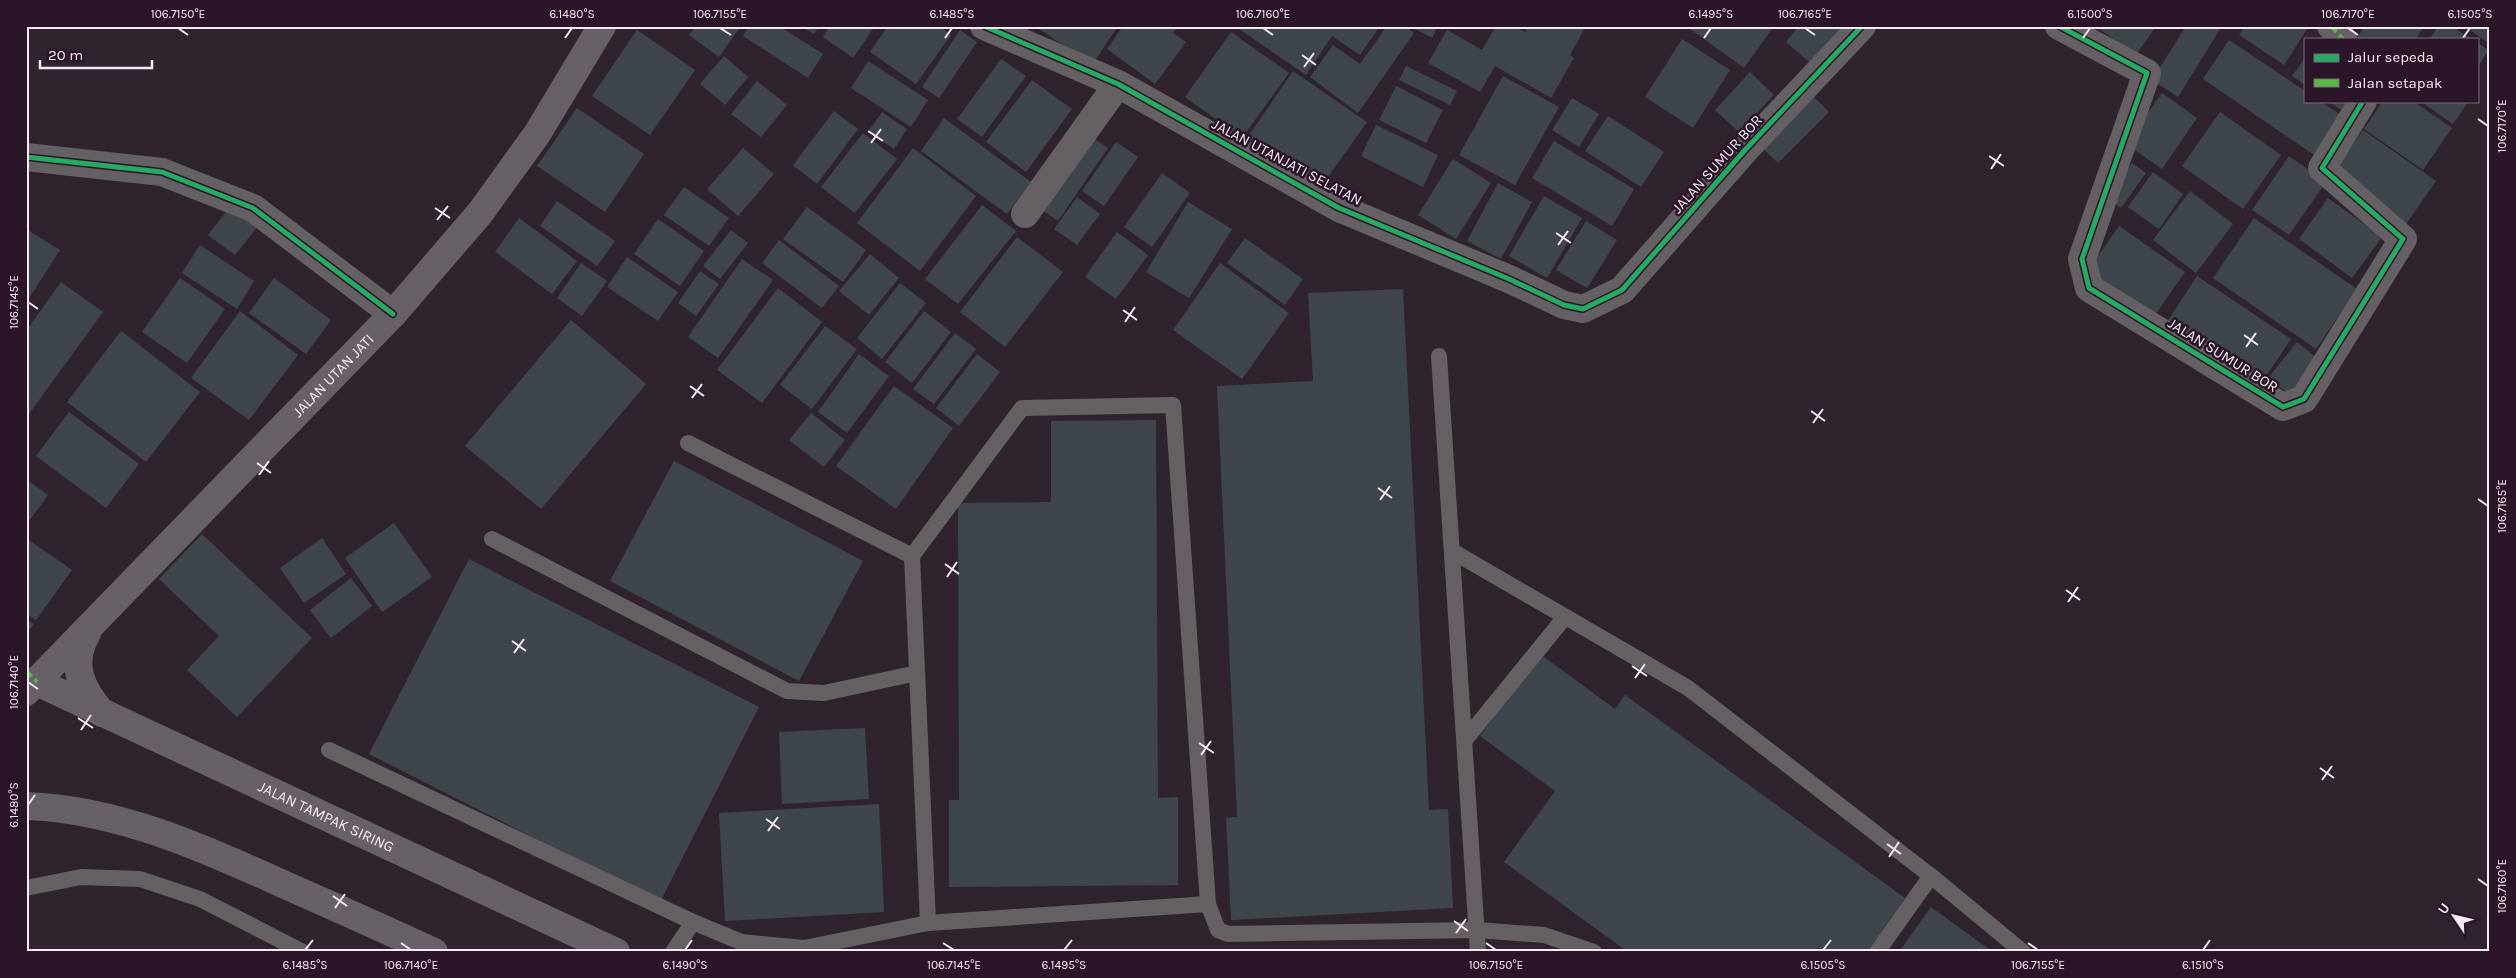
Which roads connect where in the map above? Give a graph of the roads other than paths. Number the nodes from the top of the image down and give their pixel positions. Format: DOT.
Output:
graph roads {
  1 [pos="602,26"];
  2 [pos="984,26"];
  3 [pos="1862,26"];
  4 [pos="2059,26"];
  5 [pos="2331,26"];
  6 [pos="1017,32"];
  7 [pos="2342,38"];
  8 [pos="1118,84"];
  9 [pos="2362,102"];
  10 [pos="26,157"];
  11 [pos="1025,214"];
  12 [pos="1583,309"];
  13 [pos="393,314"];
  14 [pos="1440,356"];
  15 [pos="688,443"];
  16 [pos="492,539"];
  17 [pos="1452,551"];
  18 [pos="912,556"];
  19 [pos="1565,616"];
  20 [pos="89,629"];
  21 [pos="917,673"];
  22 [pos="30,682"];
  23 [pos="103,713"];
  24 [pos="1464,740"];
  25 [pos="329,750"];
  26 [pos="26,806"];
  27 [pos="1931,876"];
  28 [pos="26,888"];
  29 [pos="1208,904"];
  30 [pos="693,922"];
  31 [pos="928,922"];
  32 [pos="1477,930"];
  33 [pos="303,952"];
  34 [pos="434,952"];
  35 [pos="616,952"];
  36 [pos="673,952"];
  37 [pos="1478,952"];
  38 [pos="1594,952"];
  39 [pos="1877,952"];
  40 [pos="2023,952"];
  1 -- 13 [label="main road, JALAN UTAN JATI"];
  2 -- 6 [label="street, JALAN UTANJATI SELATAN"];
  3 -- 12 [label="street, JALAN SUMUR BOR"];
  4 -- 9 [label="street, JALAN SUMUR BOR"];
  5 -- 7 [label="street"];
  6 -- 8 [label="street, JALAN UTANJATI SELATAN"];
  8 -- 11 [label="street"];
  8 -- 12 [label="street, JALAN UTANJATI SELATAN"];
  10 -- 13 [label="street"];
  13 -- 20 [label="main road, JALAN UTAN JATI"];
  14 -- 17 [label="lane"];
  15 -- 18 [label="lane"];
  16 -- 21 [label="lane"];
  17 -- 19 [label="lane"];
  17 -- 24 [label="lane"];
  18 -- 21 [label="lane"];
  18 -- 29 [label="lane"];
  19 -- 24 [label="lane"];
  19 -- 27 [label="lane"];
  20 -- 22 [label="main road, JALAN UTAN JATI"];
  20 -- 23 [label="main road"];
  21 -- 31 [label="lane"];
  22 -- 23 [label="main road, JALAN TAMPAK SIRING"];
  23 -- 35 [label="main road, JALAN TAMPAK SIRING"];
  24 -- 32 [label="lane"];
  25 -- 30 [label="lane"];
  26 -- 34 [label="main road"];
  27 -- 39 [label="lane"];
  27 -- 40 [label="lane"];
  28 -- 33 [label="lane"];
  29 -- 31 [label="lane"];
  29 -- 32 [label="lane"];
  30 -- 31 [label="lane"];
  30 -- 36 [label="lane"];
  32 -- 37 [label="lane"];
  32 -- 38 [label="lane"];
}
